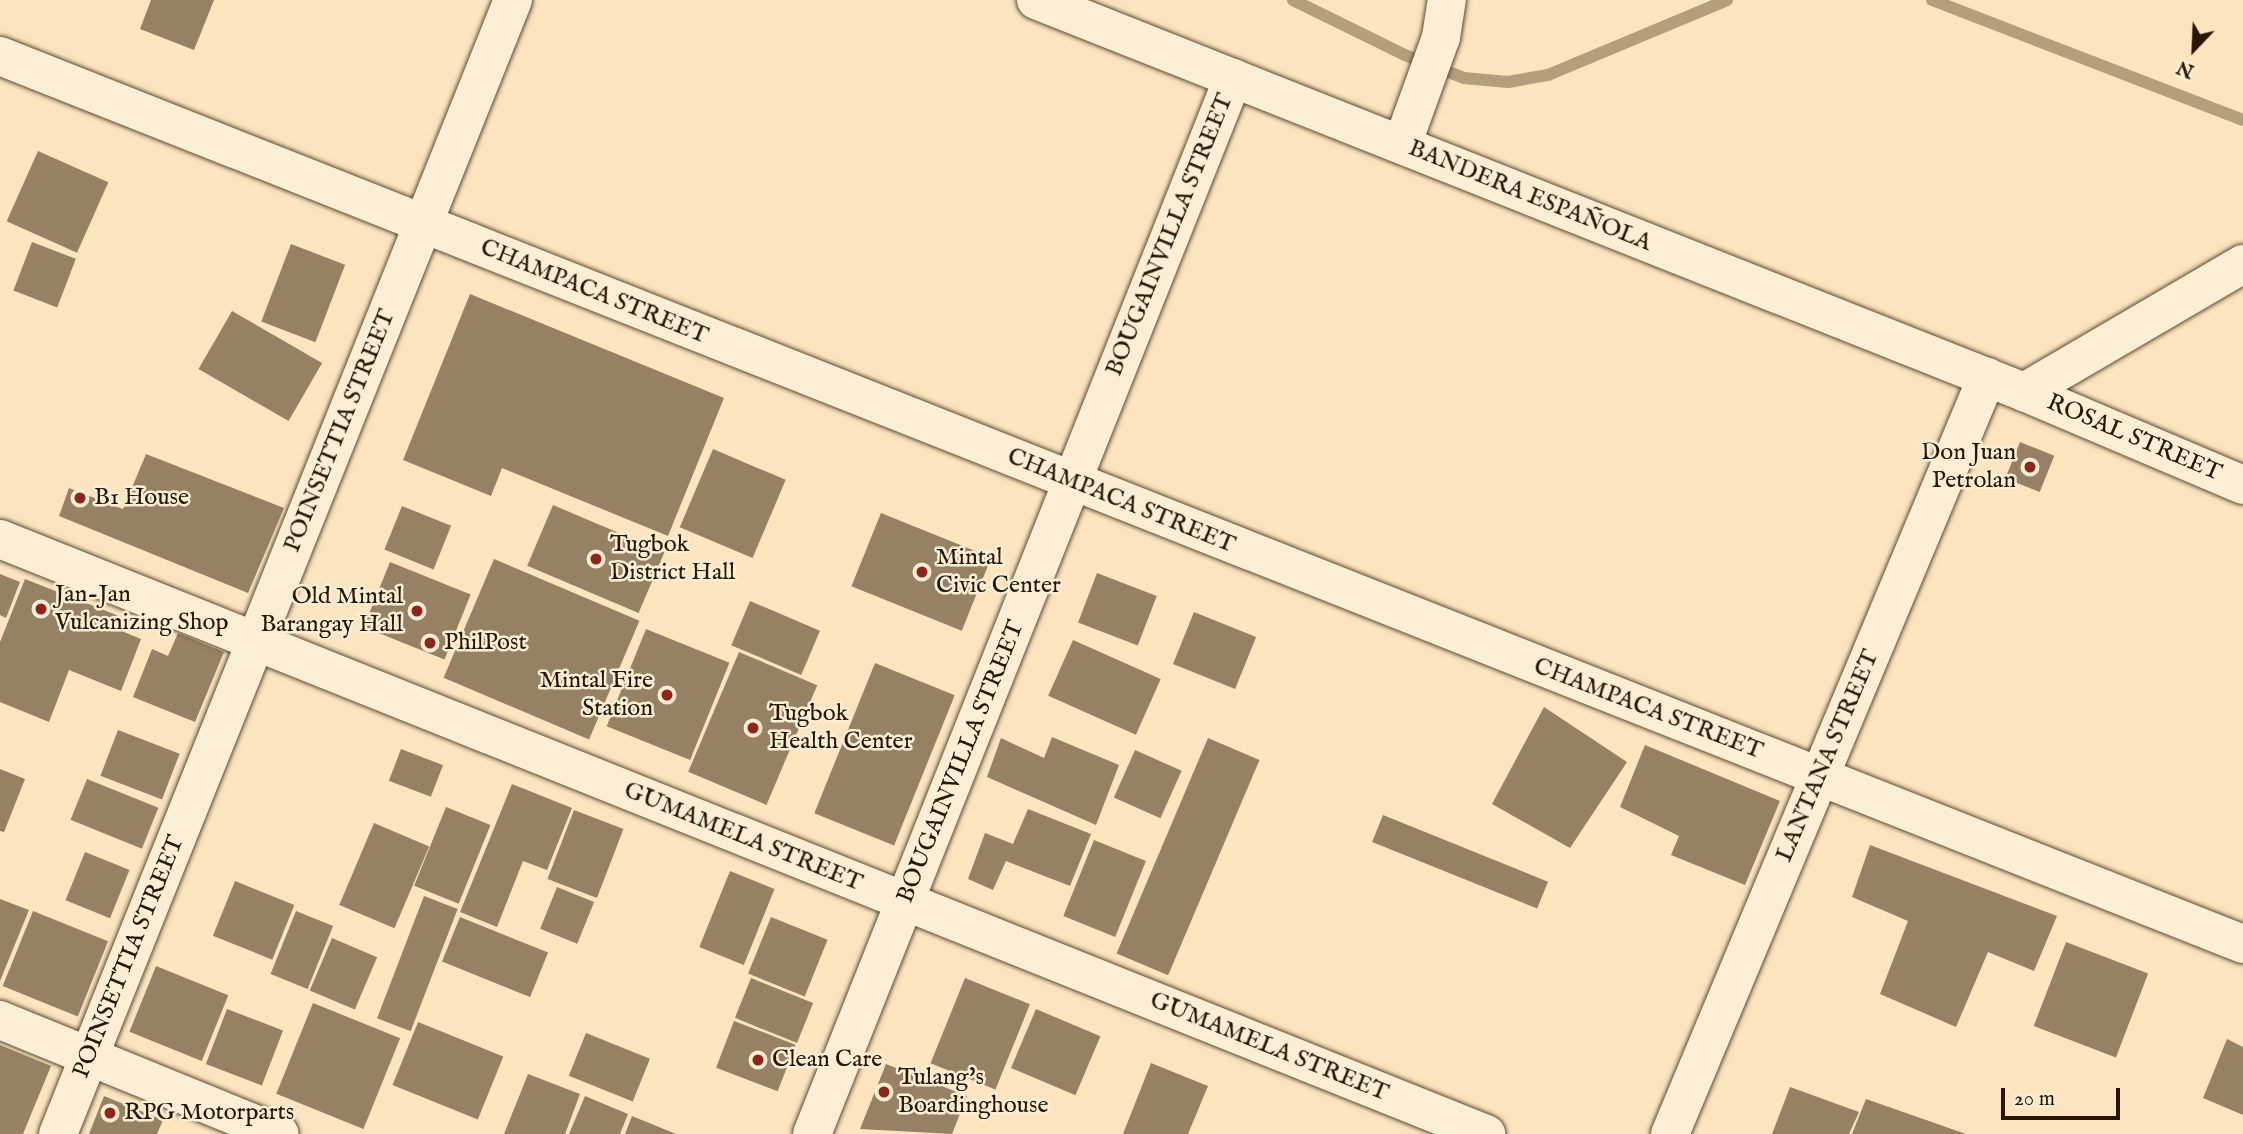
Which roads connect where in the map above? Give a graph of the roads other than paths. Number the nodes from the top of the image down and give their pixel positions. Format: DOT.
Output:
graph roads {
  1 [pos="513,0"];
  2 [pos="1036,0"];
  3 [pos="1447,0"];
  4 [pos="0,57"];
  5 [pos="1233,78"];
  6 [pos="1402,145"];
  7 [pos="423,223"];
  8 [pos="2243,264"];
  9 [pos="1987,377"];
  10 [pos="2024,392"];
  11 [pos="1072,482"];
  12 [pos="2243,485"];
  13 [pos="0,539"];
  14 [pos="255,643"];
  15 [pos="1820,777"];
  16 [pos="905,902"];
  17 [pos="2243,944"];
  18 [pos="0,1020"];
  19 [pos="89,1056"];
  20 [pos="58,1134"];
  21 [pos="279,1134"];
  22 [pos="812,1134"];
  23 [pos="1486,1134"];
  24 [pos="1670,1134"];
  1 -- 7 [label="street, POINSETTIA STREET"];
  2 -- 5 [label="street, BANDERA ESPAÑOLA"];
  3 -- 6 [label="street"];
  4 -- 7 [label="street, CHAMPACA STREET"];
  5 -- 6 [label="street, BANDERA ESPAÑOLA"];
  5 -- 11 [label="street, BOUGAINVILLA STREET"];
  6 -- 9 [label="street, BANDERA ESPAÑOLA"];
  7 -- 11 [label="street, CHAMPACA STREET"];
  7 -- 14 [label="street, POINSETTIA STREET"];
  8 -- 10 [label="street"];
  9 -- 10 [label="street, BANDERA ESPAÑOLA"];
  9 -- 15 [label="street, LANTANA STREET"];
  10 -- 12 [label="street, ROSAL STREET"];
  11 -- 15 [label="street, CHAMPACA STREET"];
  11 -- 16 [label="street, BOUGAINVILLA STREET"];
  13 -- 14 [label="street, GUMAMELA STREET"];
  14 -- 16 [label="street, GUMAMELA STREET"];
  14 -- 19 [label="street, POINSETTIA STREET"];
  15 -- 17 [label="street, CHAMPACA STREET"];
  15 -- 24 [label="street, LANTANA STREET"];
  16 -- 22 [label="street, BOUGAINVILLA STREET"];
  16 -- 23 [label="street, GUMAMELA STREET"];
  18 -- 19 [label="street"];
  19 -- 20 [label="street, POINSETTIA STREET"];
  19 -- 21 [label="street"];
}
